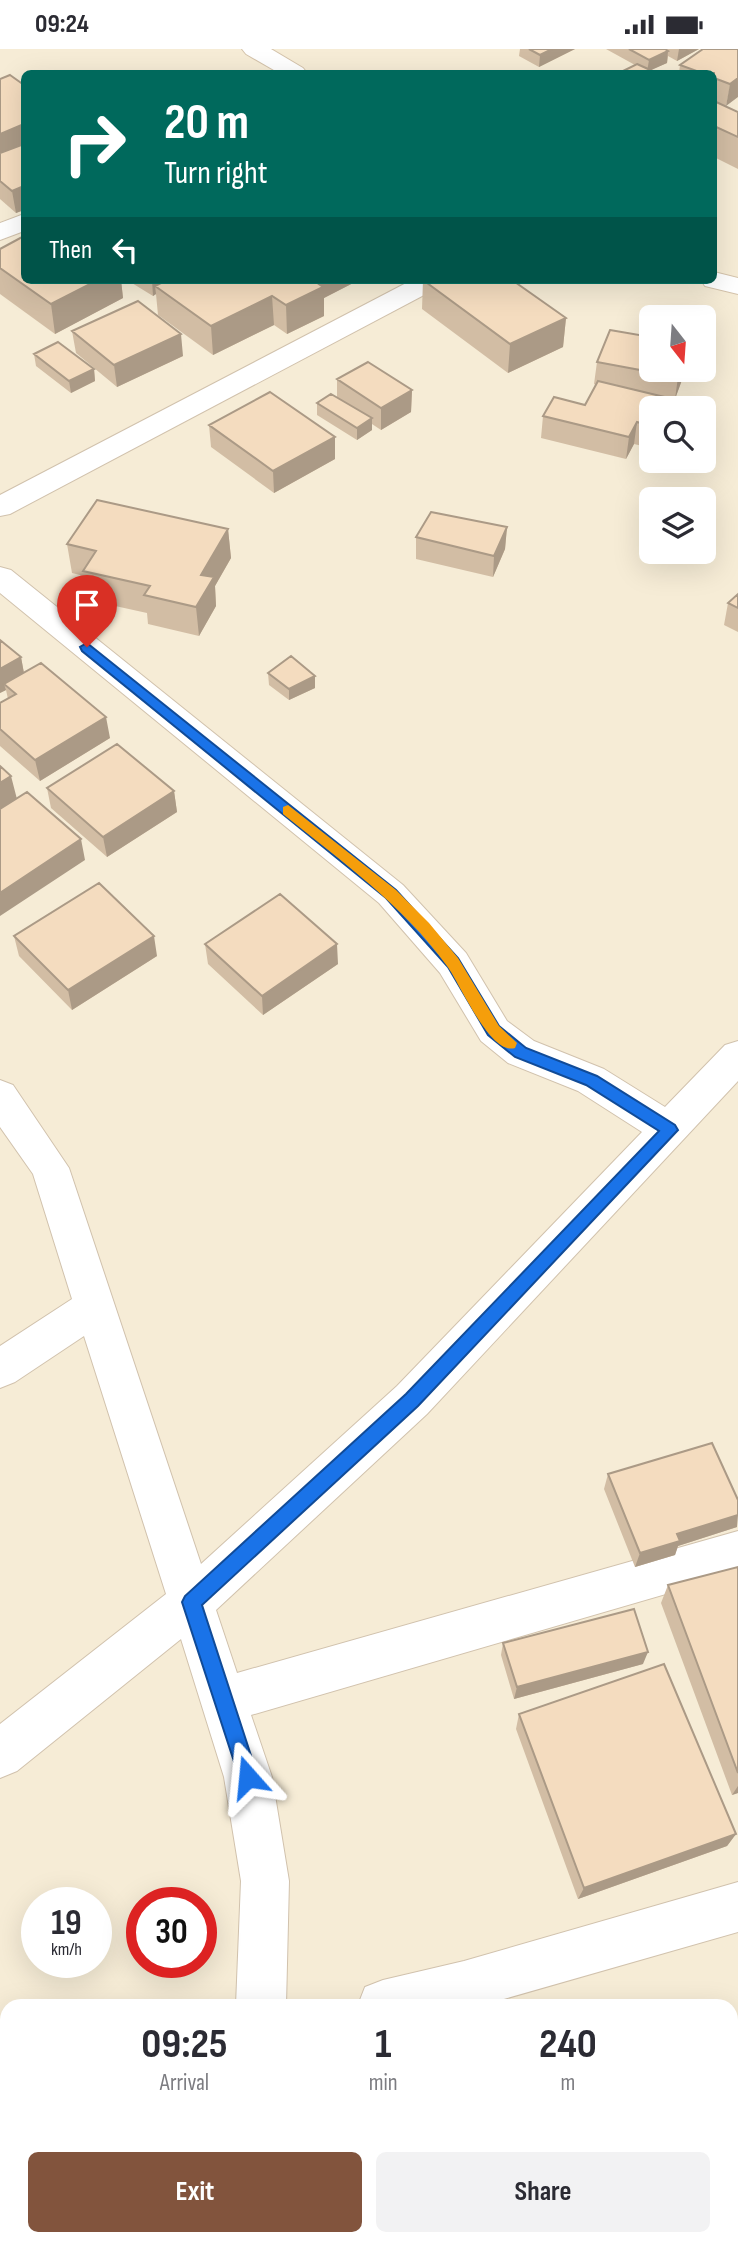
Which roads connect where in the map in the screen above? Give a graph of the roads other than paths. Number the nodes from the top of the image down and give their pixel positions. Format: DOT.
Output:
graph roads {
  1 [pos="254,49"];
  2 [pos="290,70"];
  3 [pos="21,223"];
  4 [pos="0,232"];
  5 [pos="717,281"];
  6 [pos="424,284"];
  7 [pos="738,286"];
  8 [pos="0,507"];
  9 [pos="0,577"];
  10 [pos="738,1056"];
  11 [pos="0,1096"];
  12 [pos="670,1130"];
  13 [pos="96,1306"];
  14 [pos="0,1369"];
  15 [pos="738,1552"];
  16 [pos="192,1602"];
  17 [pos="223,1700"];
  18 [pos="0,1754"];
  19 [pos="738,1907"];
  20 [pos="261,1999"];
  21 [pos="408,1999"];
  1 -- 2 [label="street"];
  3 -- 4 [label="street"];
  5 -- 7 [label="street"];
  6 -- 8 [label="street"];
  9 -- 12 [label="street"];
  10 -- 12 [label="street"];
  11 -- 13 [label="street"];
  12 -- 16 [label="street"];
  13 -- 14 [label="street"];
  13 -- 16 [label="street"];
  15 -- 17 [label="street"];
  16 -- 17 [label="street"];
  16 -- 18 [label="street"];
  17 -- 20 [label="street"];
  19 -- 21 [label="street"];
}
